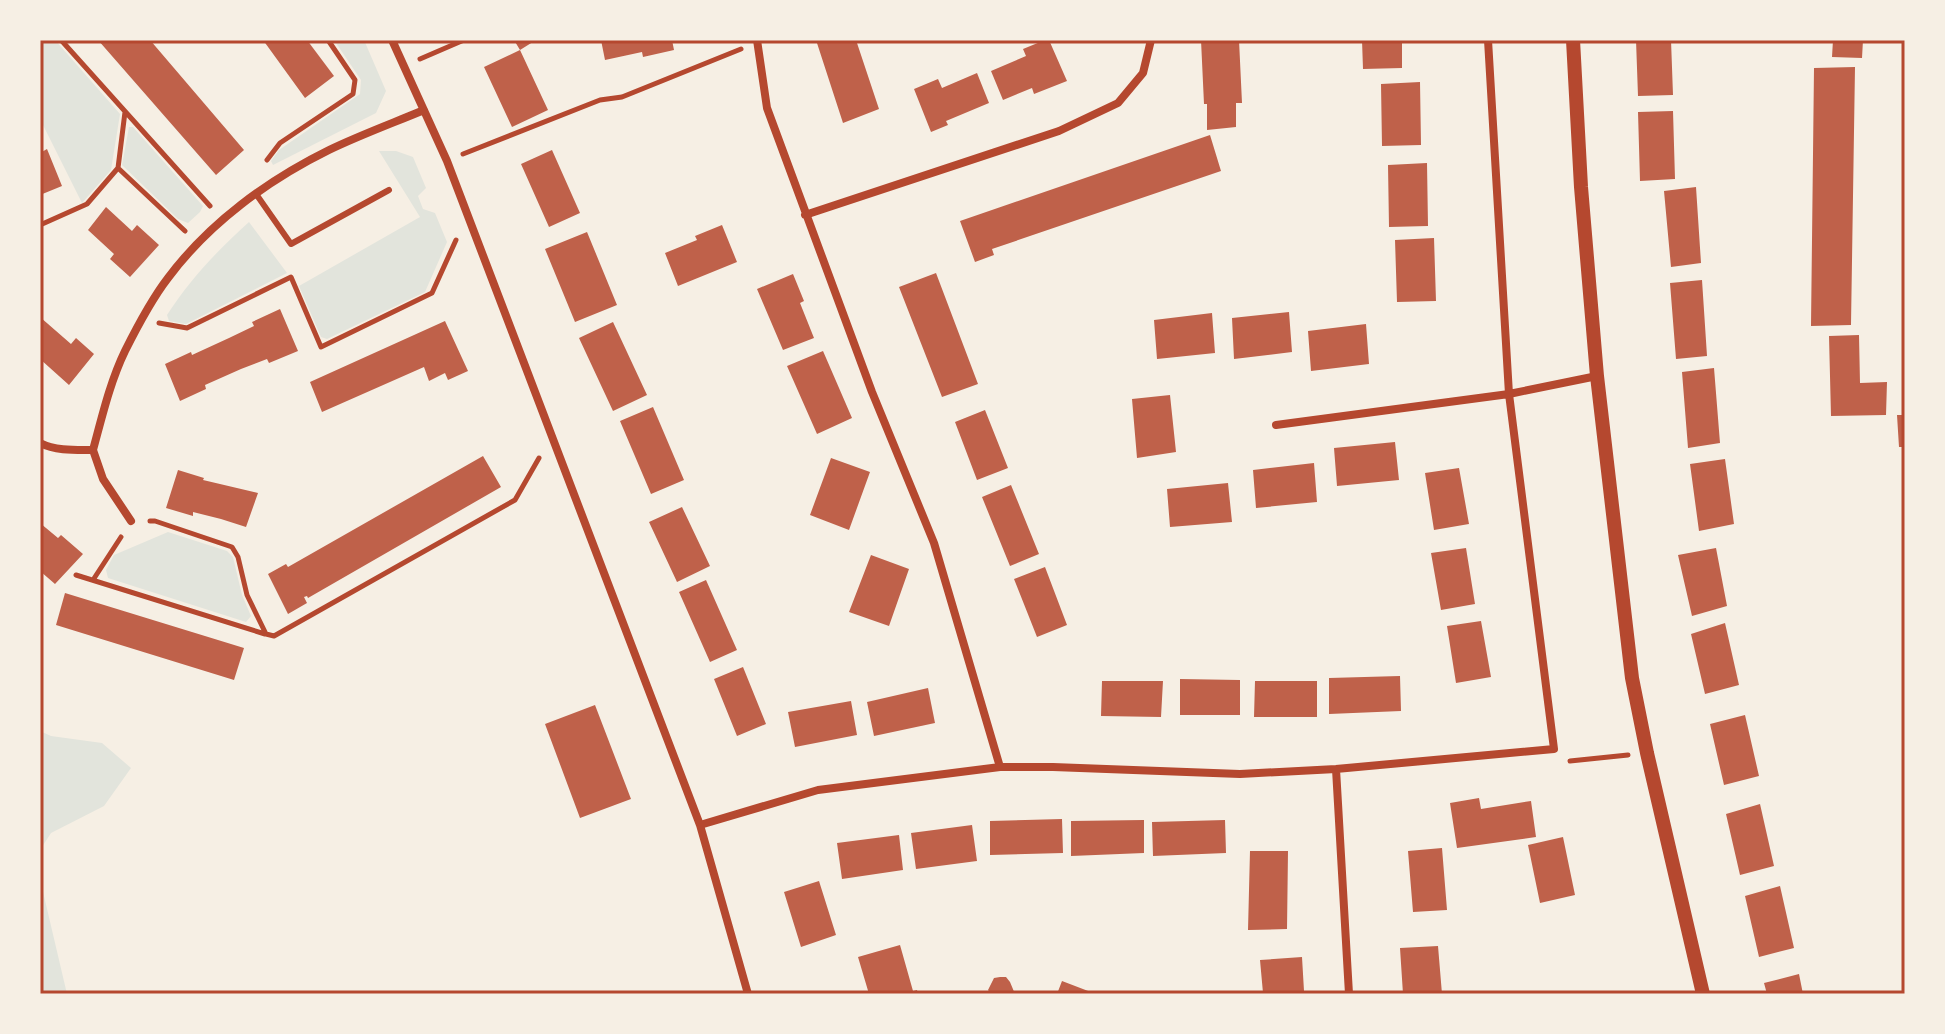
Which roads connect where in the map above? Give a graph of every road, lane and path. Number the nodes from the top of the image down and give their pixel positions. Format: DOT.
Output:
graph roads {
  1 [pos="61,40"];
  2 [pos="328,40"];
  3 [pos="392,40"];
  4 [pos="464,40"];
  5 [pos="754,40"];
  6 [pos="1151,40"];
  7 [pos="1488,40"];
  8 [pos="1573,40"];
  9 [pos="404,66"];
  10 [pos="424,110"];
  11 [pos="125,112"];
  12 [pos="447,161"];
  13 [pos="118,168"];
  14 [pos="275,180"];
  15 [pos="389,190"];
  16 [pos="256,194"];
  17 [pos="468,214"];
  18 [pos="805,215"];
  19 [pos="222,220"];
  20 [pos="40,225"];
  21 [pos="198,243"];
  22 [pos="142,319"];
  23 [pos="1597,376"];
  24 [pos="1509,394"];
  25 [pos="1276,425"];
  26 [pos="551,436"];
  27 [pos="40,443"];
  28 [pos="93,450"];
  29 [pos="131,521"];
  30 [pos="76,575"];
  31 [pos="93,580"];
  32 [pos="266,634"];
  33 [pos="1554,749"];
  34 [pos="1647,753"];
  35 [pos="1000,767"];
  36 [pos="1336,769"];
  37 [pos="700,825"];
  38 [pos="748,994"];
  39 [pos="1349,994"];
  40 [pos="1703,994"];
  1 -- 11 [label="path"];
  2 -- 14 [label="path"];
  3 -- 9 [label="street"];
  4 -- 9 [label="path"];
  5 -- 12 [label="path"];
  5 -- 18 [label="street"];
  6 -- 18 [label="street"];
  7 -- 24 [label="street"];
  8 -- 23 [label="street"];
  9 -- 10 [label="street"];
  10 -- 12 [label="street"];
  10 -- 14 [label="street"];
  11 -- 13 [label="path"];
  11 -- 19 [label="path"];
  12 -- 17 [label="street"];
  13 -- 20 [label="path"];
  13 -- 21 [label="path"];
  14 -- 16 [label="street"];
  15 -- 16 [label="lane"];
  16 -- 19 [label="street"];
  17 -- 22 [label="path"];
  17 -- 26 [label="street"];
  18 -- 35 [label="street"];
  19 -- 21 [label="street"];
  21 -- 22 [label="street"];
  22 -- 28 [label="street"];
  23 -- 24 [label="street"];
  23 -- 34 [label="street"];
  24 -- 25 [label="street"];
  24 -- 33 [label="street"];
  26 -- 32 [label="path"];
  26 -- 37 [label="street"];
  27 -- 28 [label="street"];
  28 -- 29 [label="street"];
  29 -- 31 [label="path"];
  29 -- 32 [label="path"];
  30 -- 31 [label="path"];
  31 -- 32 [label="path"];
  33 -- 34 [label="path"];
  33 -- 36 [label="street"];
  34 -- 40 [label="street"];
  35 -- 36 [label="street"];
  35 -- 37 [label="street"];
  36 -- 39 [label="street"];
  37 -- 38 [label="street"];
}
